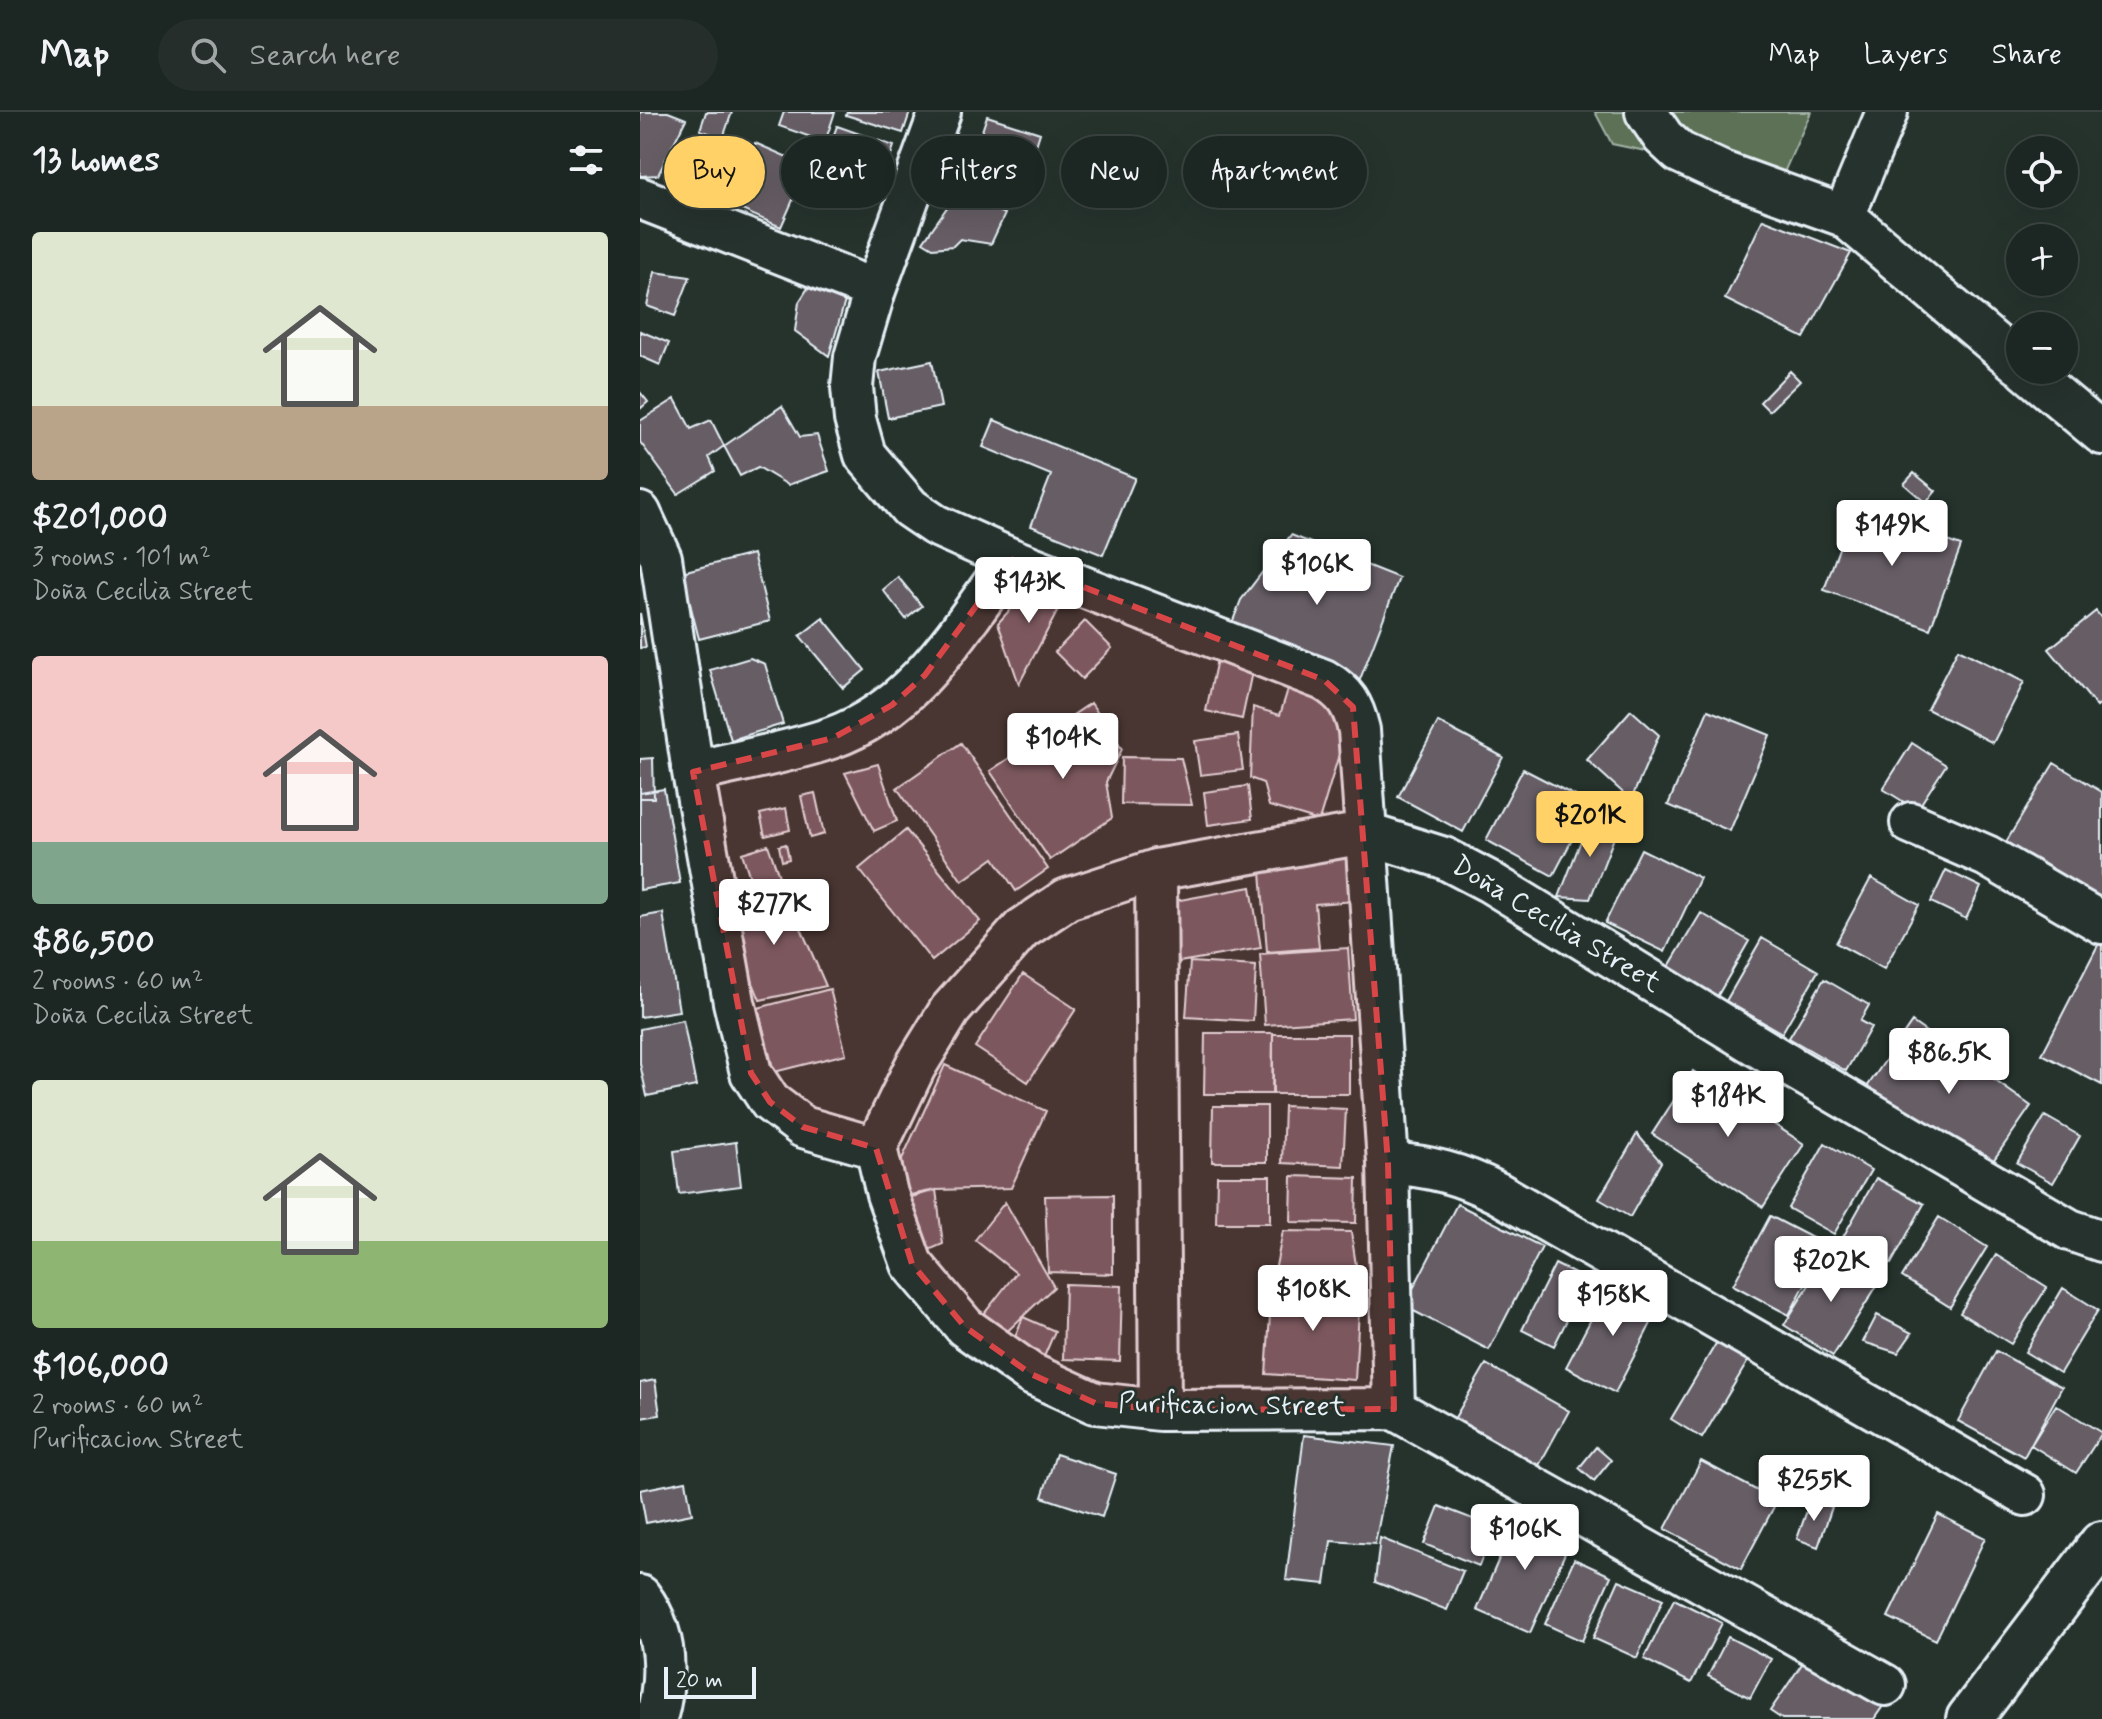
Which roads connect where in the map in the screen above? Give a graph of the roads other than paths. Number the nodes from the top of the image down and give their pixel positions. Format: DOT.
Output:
graph roads {
  1 [pos="940,112"];
  2 [pos="1646,112"];
  3 [pos="1887,112"];
  4 [pos="640,198"];
  5 [pos="1844,216"];
  6 [pos="875,290"];
  7 [pos="2006,353"];
  8 [pos="2043,384"];
  9 [pos="2102,434"];
  10 [pos="640,513"];
  11 [pos="1011,559"];
  12 [pos="693,772"];
  13 [pos="1911,823"];
  14 [pos="1364,833"];
  15 [pos="1156,870"];
  16 [pos="2102,923"];
  17 [pos="876,1148"];
  18 [pos="1388,1163"];
  19 [pos="2086,1236"];
  20 [pos="2102,1262"];
  21 [pos="1394,1409"];
  22 [pos="1160,1410"];
  23 [pos="2025,1495"];
  24 [pos="2102,1544"];
  25 [pos="640,1596"];
  26 [pos="1885,1685"];
  27 [pos="656,1719"];
  28 [pos="1969,1719"];
  1 -- 6 [label="street"];
  2 -- 5 [label="street"];
  3 -- 5 [label="street"];
  4 -- 6 [label="street"];
  5 -- 7 [label="street"];
  6 -- 11 [label="street"];
  8 -- 9 [label="street"];
  10 -- 12 [label="street"];
  11 -- 12 [label="street"];
  11 -- 14 [label="street"];
  12 -- 17 [label="street"];
  13 -- 16 [label="street"];
  14 -- 15 [label="street, Doña Cecilia Street"];
  14 -- 18 [label="street"];
  14 -- 19 [label="street, Doña Cecilia Street"];
  15 -- 17 [label="street, Doña Cecilia Street"];
  15 -- 22 [label="street"];
  17 -- 22 [label="street, Purificacion Street"];
  18 -- 21 [label="street"];
  18 -- 23 [label="street"];
  19 -- 20 [label="street, Doña Cecilia Street"];
  21 -- 22 [label="street, Purificacion Street"];
  21 -- 26 [label="street"];
  24 -- 28 [label="main road"];
  25 -- 27 [label="street"];
}
